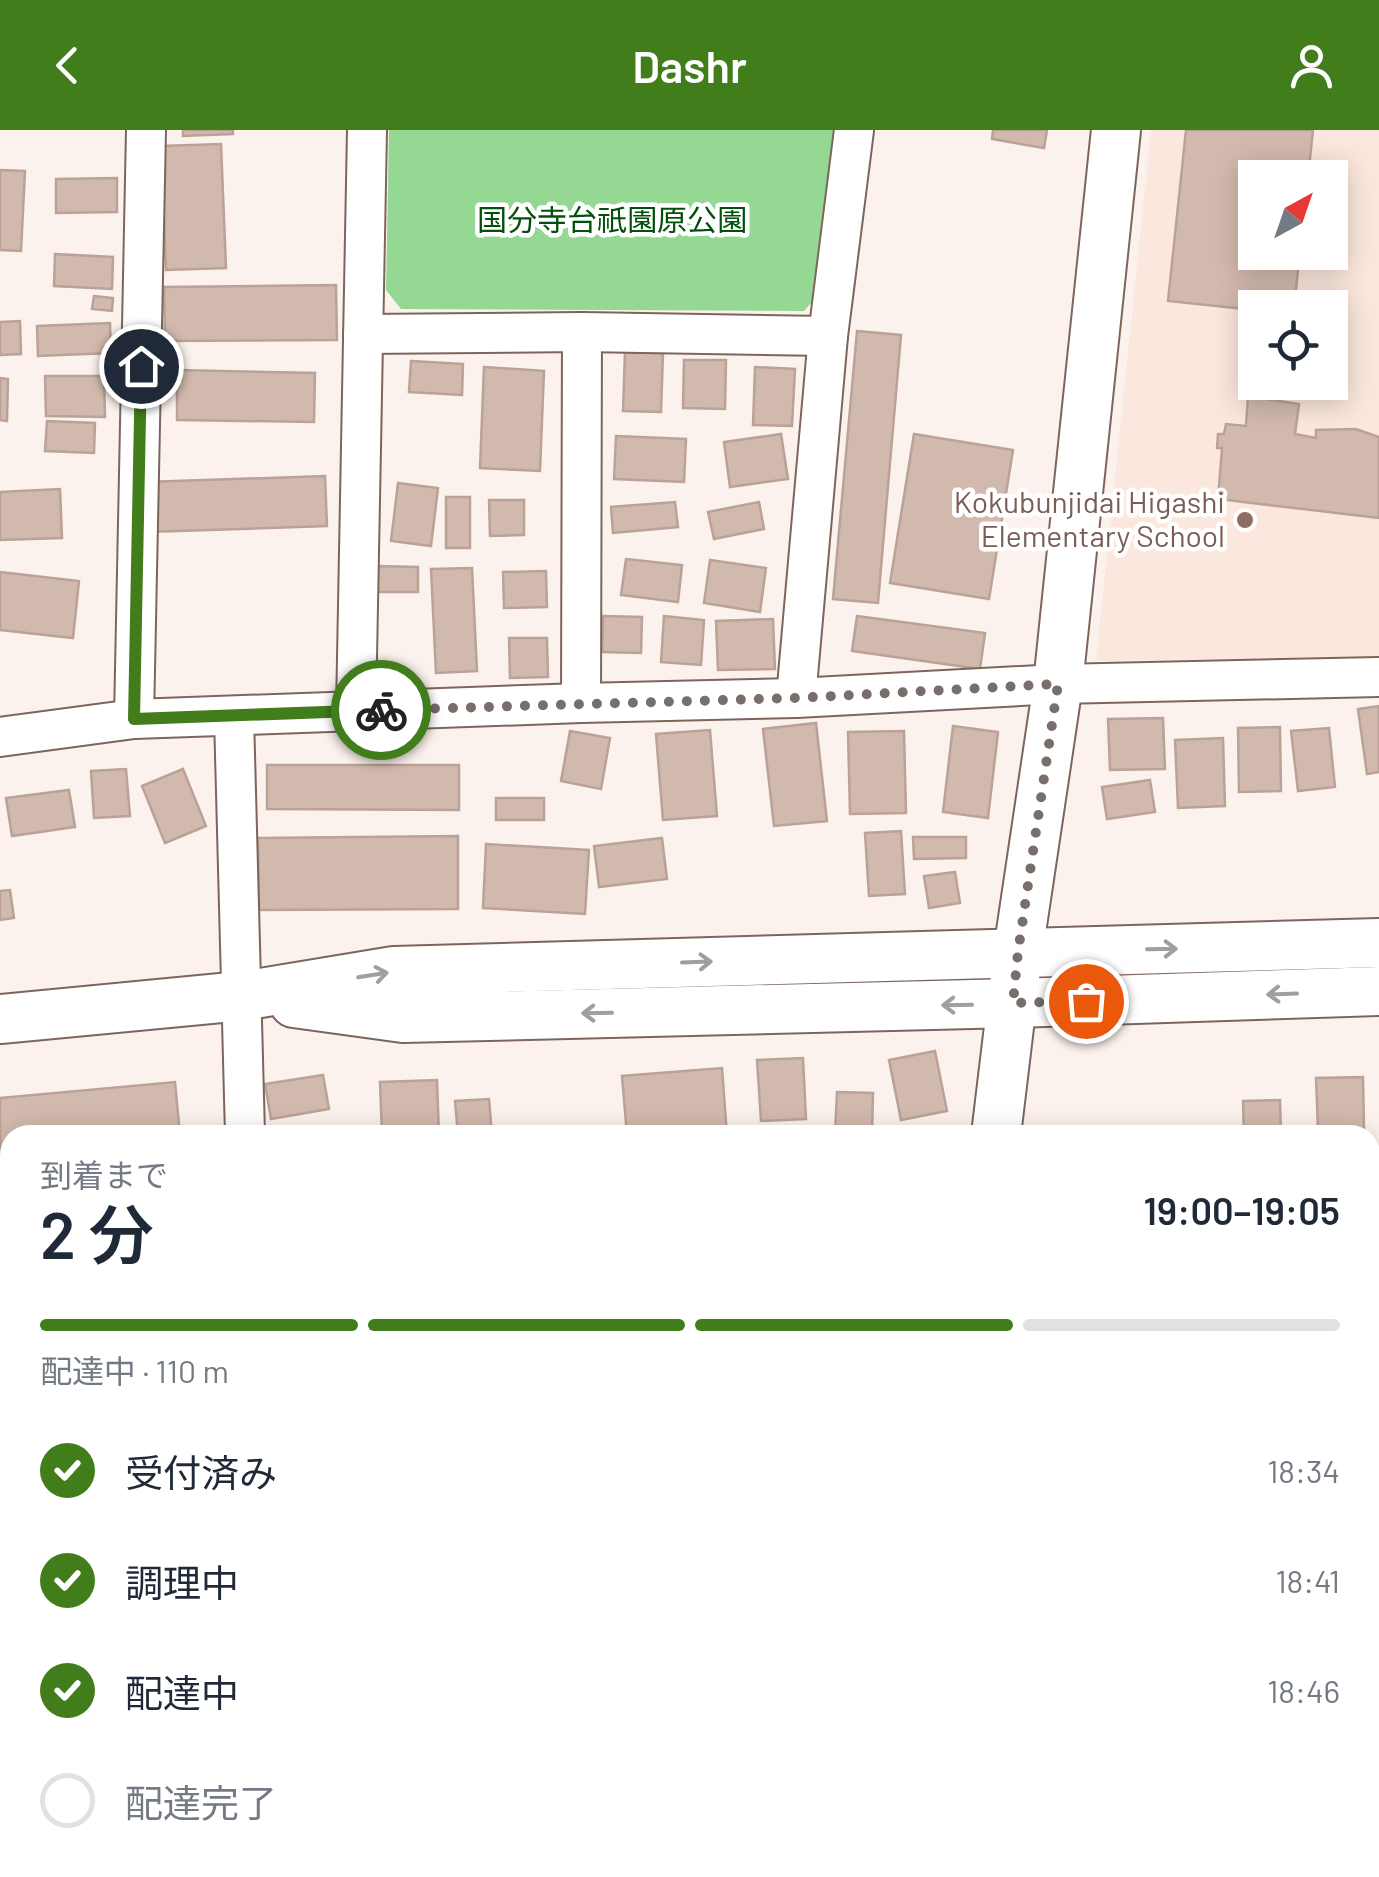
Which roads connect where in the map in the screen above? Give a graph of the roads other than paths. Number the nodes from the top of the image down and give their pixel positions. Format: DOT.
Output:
graph roads {
  1 [pos="146,130"];
  2 [pos="367,130"];
  3 [pos="854,130"];
  4 [pos="1116,130"];
  5 [pos="582,332"];
  6 [pos="363,334"];
  7 [pos="828,336"];
  8 [pos="1379,678"];
  9 [pos="1058,684"];
  10 [pos="796,698"];
  11 [pos="580,703"];
  12 [pos="356,711"];
  13 [pos="234,716"];
  14 [pos="134,719"];
  15 [pos="0,737"];
  16 [pos="1379,943"];
  17 [pos="1018,952"];
  18 [pos="1379,991"];
  19 [pos="242,996"];
  20 [pos="1013,1003"];
  21 [pos="0,1019"];
  22 [pos="245,1125"];
  23 [pos="997,1125"];
  1 -- 14 [label="street"];
  2 -- 6 [label="street"];
  3 -- 7 [label="street"];
  4 -- 9 [label="street"];
  5 -- 6 [label="street"];
  5 -- 7 [label="street"];
  5 -- 11 [label="street"];
  6 -- 12 [label="street"];
  7 -- 10 [label="street"];
  8 -- 9 [label="street"];
  9 -- 10 [label="street"];
  9 -- 17 [label="street"];
  10 -- 11 [label="street"];
  11 -- 12 [label="street"];
  12 -- 13 [label="street"];
  13 -- 14 [label="street"];
  13 -- 19 [label="street"];
  14 -- 15 [label="street"];
  17 -- 16 [label="street, one-way"];
  19 -- 17 [label="street, one-way"];
  17 -- 20 [label="street"];
  18 -- 20 [label="street, one-way"];
  20 -- 19 [label="street, one-way"];
  19 -- 21 [label="street"];
  19 -- 22 [label="street"];
  20 -- 23 [label="street"];
}
